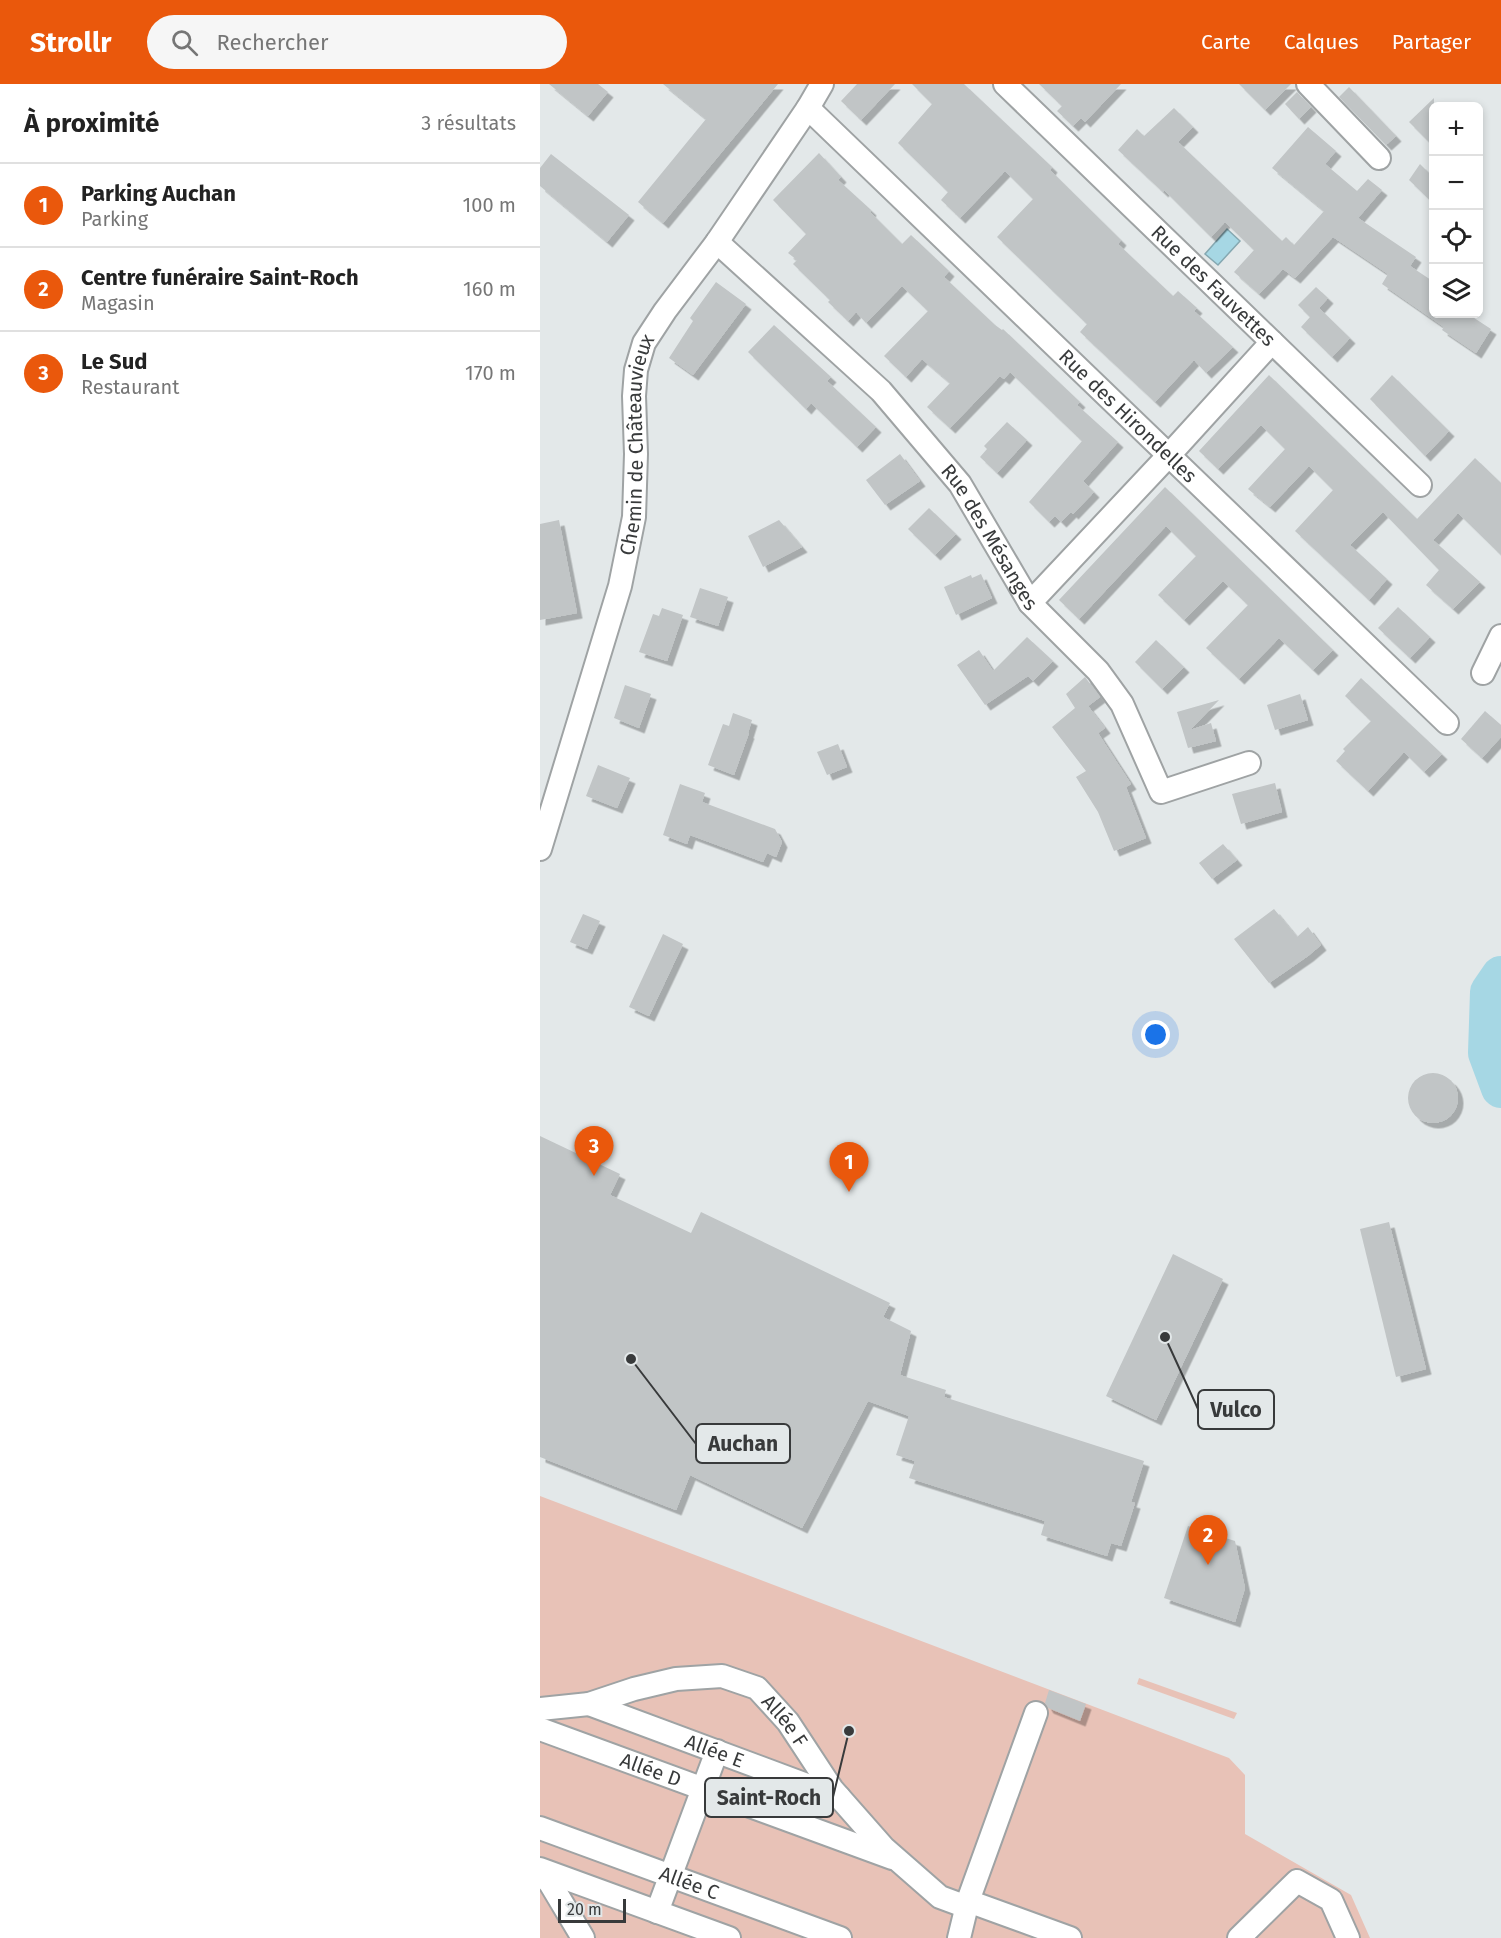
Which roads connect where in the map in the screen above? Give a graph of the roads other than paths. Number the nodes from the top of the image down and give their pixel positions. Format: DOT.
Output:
graph roads {
  1 [pos="822,84"];
  2 [pos="1005,84"];
  3 [pos="1308,84"];
  4 [pos="808,108"];
  5 [pos="1379,158"];
  6 [pos="717,243"];
  7 [pos="1272,342"];
  8 [pos="1170,454"];
  9 [pos="1420,485"];
  10 [pos="1030,603"];
  11 [pos="1501,636"];
  12 [pos="1483,673"];
  13 [pos="1447,723"];
  14 [pos="1249,763"];
  15 [pos="540,849"];
  16 [pos="589,1704"];
  17 [pos="540,1709"];
  18 [pos="1036,1713"];
  19 [pos="540,1729"];
  20 [pos="717,1751"];
  21 [pos="703,1788"];
  22 [pos="839,1797"];
  23 [pos="540,1828"];
  24 [pos="899,1860"];
  25 [pos="540,1871"];
  26 [pos="670,1876"];
  27 [pos="967,1904"];
  28 [pos="657,1912"];
  29 [pos="583,1938"];
  30 [pos="729,1938"];
  31 [pos="840,1938"];
  32 [pos="958,1938"];
  33 [pos="1070,1938"];
  34 [pos="1239,1938"];
  35 [pos="1348,1938"];
  1 -- 4 [label="street, Chemin de Châteauvieux"];
  2 -- 7 [label="street, Rue des Fauvettes"];
  3 -- 5 [label="street"];
  4 -- 6 [label="street, Chemin de Châteauvieux"];
  4 -- 8 [label="street, Rue des Hirondelles"];
  6 -- 10 [label="street, Rue des Mésanges"];
  6 -- 15 [label="street, Chemin de Châteauvieux"];
  7 -- 8 [label="street"];
  7 -- 9 [label="street, Rue des Fauvettes"];
  8 -- 10 [label="street"];
  8 -- 13 [label="street, Rue des Hirondelles"];
  10 -- 14 [label="street, Rue des Mésanges"];
  11 -- 12 [label="street"];
  16 -- 17 [label="street, Allée F"];
  16 -- 20 [label="street, Allée E"];
  16 -- 22 [label="street, Allée F"];
  18 -- 27 [label="street"];
  19 -- 21 [label="street, Allée D"];
  20 -- 21 [label="street"];
  20 -- 22 [label="street, Allée E"];
  21 -- 24 [label="street, Allée D"];
  21 -- 26 [label="street"];
  22 -- 24 [label="street, Allée F"];
  23 -- 26 [label="street, Allée C"];
  24 -- 27 [label="street, Allée F"];
  25 -- 28 [label="street"];
  25 -- 29 [label="street"];
  26 -- 28 [label="street"];
  26 -- 31 [label="street, Allée C"];
  27 -- 32 [label="street"];
  27 -- 33 [label="street, Allée F"];
  28 -- 30 [label="street"];
  34 -- 35 [label="street"];
}
